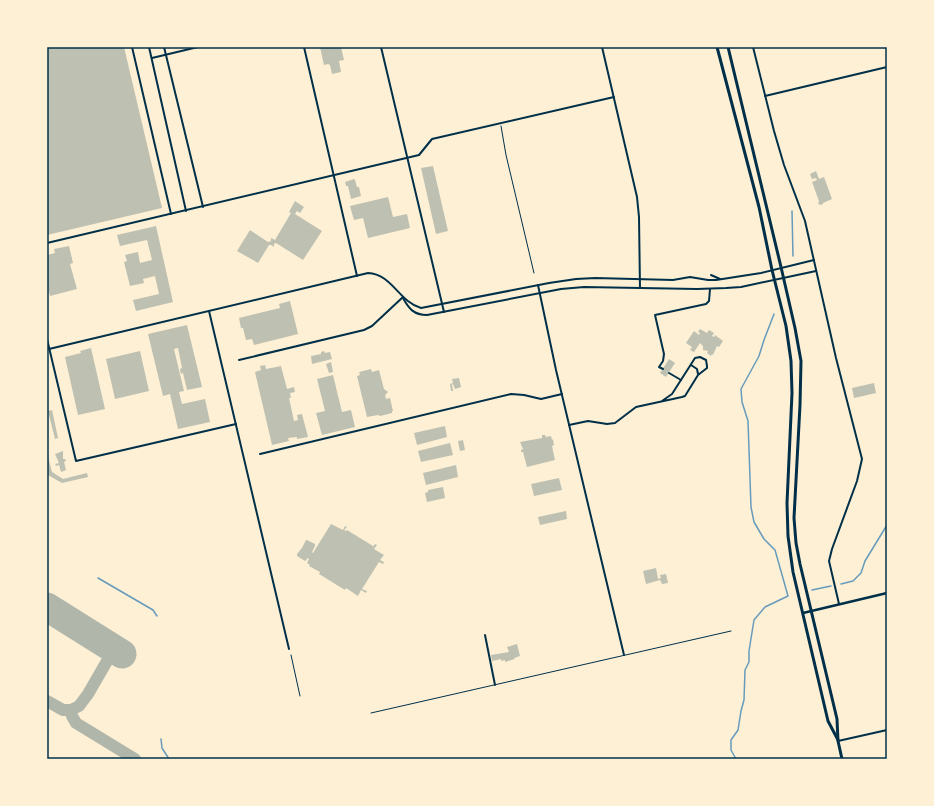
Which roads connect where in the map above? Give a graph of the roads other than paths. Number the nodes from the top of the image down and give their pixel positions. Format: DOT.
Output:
graph roads {
  1 [pos="132,47"];
  2 [pos="149,47"];
  3 [pos="164,47"];
  4 [pos="198,47"];
  5 [pos="304,47"];
  6 [pos="381,47"];
  7 [pos="602,47"];
  8 [pos="717,47"];
  9 [pos="728,47"];
  10 [pos="753,47"];
  11 [pos="166,55"];
  12 [pos="152,58"];
  13 [pos="887,67"];
  14 [pos="765,96"];
  15 [pos="614,97"];
  16 [pos="407,158"];
  17 [pos="334,175"];
  18 [pos="203,206"];
  19 [pos="186,211"];
  20 [pos="171,214"];
  21 [pos="47,243"];
  22 [pos="814,260"];
  23 [pos="781,267"];
  24 [pos="772,270"];
  25 [pos="816,271"];
  26 [pos="711,275"];
  27 [pos="357,276"];
  28 [pos="784,278"];
  29 [pos="640,279"];
  30 [pos="727,279"];
  31 [pos="775,280"];
  32 [pos="538,285"];
  33 [pos="640,288"];
  34 [pos="710,289"];
  35 [pos="540,293"];
  36 [pos="403,297"];
  37 [pos="442,304"];
  38 [pos="209,311"];
  39 [pos="444,312"];
  40 [pos="47,339"];
  41 [pos="49,348"];
  42 [pos="239,360"];
  43 [pos="690,365"];
  44 [pos="662,369"];
  45 [pos="669,373"];
  46 [pos="698,375"];
  47 [pos="681,380"];
  48 [pos="562,394"];
  49 [pos="662,401"];
  50 [pos="236,424"];
  51 [pos="569,425"];
  52 [pos="260,454"];
  53 [pos="887,593"];
  54 [pos="839,604"];
  55 [pos="811,611"];
  56 [pos="803,612"];
  57 [pos="731,631"];
  58 [pos="485,635"];
  59 [pos="290,649"];
  60 [pos="291,655"];
  61 [pos="624,656"];
  62 [pos="496,685"];
  63 [pos="300,696"];
  64 [pos="371,713"];
  65 [pos="887,730"];
  66 [pos="838,741"];
  67 [pos="842,759"];
  1 -- 20 [label="street"];
  2 -- 12 [label="street"];
  3 -- 11 [label="street"];
  4 -- 11 [label="street"];
  5 -- 17 [label="street"];
  6 -- 16 [label="street"];
  7 -- 15 [label="street"];
  8 -- 24 [label="main road"];
  9 -- 23 [label="main road"];
  10 -- 14 [label="street"];
  11 -- 12 [label="street"];
  11 -- 18 [label="street"];
  12 -- 19 [label="street"];
  13 -- 14 [label="street"];
  14 -- 22 [label="street"];
  15 -- 16 [label="street"];
  15 -- 29 [label="street"];
  16 -- 17 [label="street"];
  16 -- 37 [label="street"];
  17 -- 18 [label="street"];
  17 -- 27 [label="street"];
  18 -- 19 [label="street"];
  19 -- 20 [label="street"];
  20 -- 21 [label="street"];
  22 -- 23 [label="street"];
  22 -- 25 [label="street"];
  23 -- 24 [label="street"];
  23 -- 28 [label="main road"];
  24 -- 30 [label="street"];
  24 -- 31 [label="main road"];
  25 -- 28 [label="street"];
  25 -- 54 [label="street"];
  26 -- 30 [label="street"];
  27 -- 36 [label="street"];
  27 -- 38 [label="street"];
  28 -- 31 [label="street"];
  28 -- 55 [label="main road"];
  29 -- 30 [label="street"];
  29 -- 32 [label="street"];
  29 -- 33 [label="street"];
  31 -- 34 [label="street"];
  31 -- 56 [label="main road"];
  32 -- 35 [label="street"];
  32 -- 37 [label="street"];
  33 -- 34 [label="street"];
  33 -- 35 [label="street"];
  34 -- 44 [label="street"];
  35 -- 39 [label="street"];
  35 -- 48 [label="street"];
  36 -- 37 [label="street"];
  36 -- 39 [label="street"];
  36 -- 42 [label="street"];
  37 -- 39 [label="street"];
  38 -- 41 [label="street"];
  38 -- 50 [label="street"];
  40 -- 41 [label="street"];
  41 -- 50 [label="street"];
  43 -- 46 [label="street"];
  43 -- 46 [label="street"];
  43 -- 47 [label="street"];
  45 -- 47 [label="street"];
  46 -- 49 [label="street"];
  47 -- 49 [label="street"];
  48 -- 51 [label="street"];
  48 -- 52 [label="street"];
  49 -- 51 [label="street"];
  50 -- 59 [label="street"];
  51 -- 61 [label="street"];
  53 -- 54 [label="street"];
  54 -- 55 [label="street"];
  55 -- 56 [label="street"];
  55 -- 66 [label="main road"];
  56 -- 66 [label="main road"];
  57 -- 61 [label="lane"];
  58 -- 62 [label="street"];
  60 -- 63 [label="lane"];
  61 -- 62 [label="lane"];
  62 -- 64 [label="lane"];
  65 -- 66 [label="street"];
  66 -- 67 [label="main road"];
}
